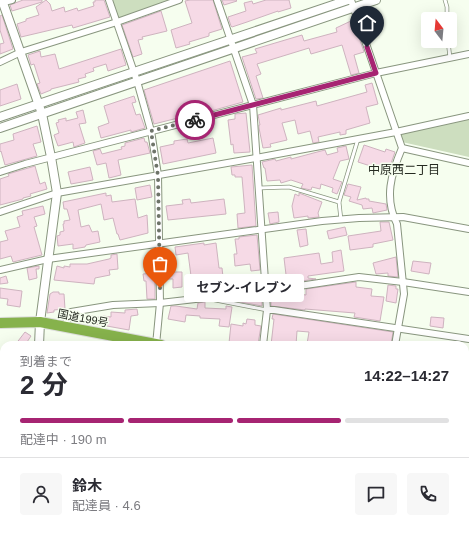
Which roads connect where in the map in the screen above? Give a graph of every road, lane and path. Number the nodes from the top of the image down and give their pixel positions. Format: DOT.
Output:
graph roads {
  1 [pos="12,0"];
  2 [pos="109,0"];
  3 [pos="179,0"];
  4 [pos="217,0"];
  5 [pos="376,0"];
  6 [pos="445,0"];
  7 [pos="2,2"];
  8 [pos="351,3"];
  9 [pos="447,12"];
  10 [pos="117,22"];
  11 [pos="230,40"];
  12 [pos="449,48"];
  13 [pos="233,49"];
  14 [pos="21,52"];
  15 [pos="469,54"];
  16 [pos="450,58"];
  17 [pos="0,62"];
  18 [pos="134,72"];
  19 [pos="376,73"];
  20 [pos="137,81"];
  21 [pos="38,103"];
  22 [pos="253,105"];
  23 [pos="42,114"];
  24 [pos="469,116"];
  25 [pos="0,117"];
  26 [pos="0,128"];
  27 [pos="151,131"];
  28 [pos="396,132"];
  29 [pos="358,139"];
  30 [pos="402,148"];
  31 [pos="51,157"];
  32 [pos="256,158"];
  33 [pos="469,163"];
  34 [pos="0,172"];
  35 [pos="158,176"];
  36 [pos="258,188"];
  37 [pos="57,193"];
  38 [pos="339,202"];
  39 [pos="0,212"];
  40 [pos="394,217"];
  41 [pos="341,220"];
  42 [pos="469,229"];
  43 [pos="261,230"];
  44 [pos="160,244"];
  45 [pos="48,260"];
  46 [pos="0,270"];
  47 [pos="403,282"];
  48 [pos="266,291"];
  49 [pos="469,292"];
  50 [pos="201,298"];
  51 [pos="160,302"];
  52 [pos="267,310"];
  53 [pos="40,322"];
  54 [pos="0,323"];
  55 [pos="64,327"];
  56 [pos="398,329"];
  57 [pos="469,339"];
  58 [pos="39,341"];
  59 [pos="137,341"];
  60 [pos="158,341"];
  61 [pos="263,341"];
  62 [pos="396,341"];
  1 -- 7 [label="street"];
  2 -- 10 [label="street"];
  3 -- 10 [label="street"];
  4 -- 11 [label="street"];
  5 -- 8 [label="street"];
  6 -- 9 [label="lane"];
  7 -- 14 [label="street"];
  8 -- 11 [label="street"];
  8 -- 13 [label="street"];
  8 -- 19 [label="street"];
  10 -- 14 [label="street"];
  10 -- 18 [label="street"];
  11 -- 13 [label="street"];
  11 -- 18 [label="street"];
  12 -- 16 [label="lane"];
  13 -- 20 [label="street"];
  13 -- 22 [label="street"];
  14 -- 17 [label="street"];
  14 -- 21 [label="street"];
  15 -- 16 [label="street"];
  16 -- 19 [label="street"];
  18 -- 20 [label="street"];
  18 -- 21 [label="street"];
  19 -- 22 [label="street"];
  19 -- 28 [label="street"];
  20 -- 23 [label="street"];
  20 -- 27 [label="street"];
  21 -- 23 [label="street"];
  21 -- 25 [label="street"];
  22 -- 27 [label="street"];
  22 -- 32 [label="street"];
  23 -- 26 [label="street"];
  23 -- 31 [label="street"];
  24 -- 28 [label="street"];
  27 -- 31 [label="street"];
  27 -- 35 [label="street"];
  28 -- 29 [label="street"];
  28 -- 30 [label="street"];
  29 -- 32 [label="street"];
  29 -- 38 [label="lane"];
  30 -- 33 [label="street"];
  30 -- 40 [label="street"];
  31 -- 34 [label="street"];
  31 -- 37 [label="street"];
  32 -- 35 [label="street"];
  32 -- 36 [label="street"];
  35 -- 37 [label="street"];
  35 -- 44 [label="street"];
  36 -- 38 [label="lane"];
  36 -- 43 [label="street"];
  37 -- 39 [label="street"];
  37 -- 45 [label="street"];
  38 -- 41 [label="lane"];
  40 -- 41 [label="street"];
  40 -- 42 [label="street"];
  40 -- 47 [label="street"];
  41 -- 43 [label="street"];
  43 -- 44 [label="street"];
  43 -- 48 [label="street"];
  44 -- 45 [label="street"];
  44 -- 51 [label="street"];
  45 -- 46 [label="street"];
  45 -- 53 [label="street"];
  47 -- 48 [label="street"];
  47 -- 49 [label="street"];
  47 -- 56 [label="street"];
  48 -- 50 [label="street"];
  48 -- 52 [label="street"];
  50 -- 51 [label="street"];
  50 -- 52 [label="lane"];
  51 -- 55 [label="street"];
  51 -- 60 [label="street"];
  52 -- 56 [label="street"];
  52 -- 61 [label="street"];
  53 -- 54 [label="highway, 国道199号"];
  53 -- 55 [label="highway, 国道199号"];
  53 -- 58 [label="street"];
  55 -- 59 [label="highway, 国道199号"];
  56 -- 57 [label="street"];
  56 -- 62 [label="street"];
}
